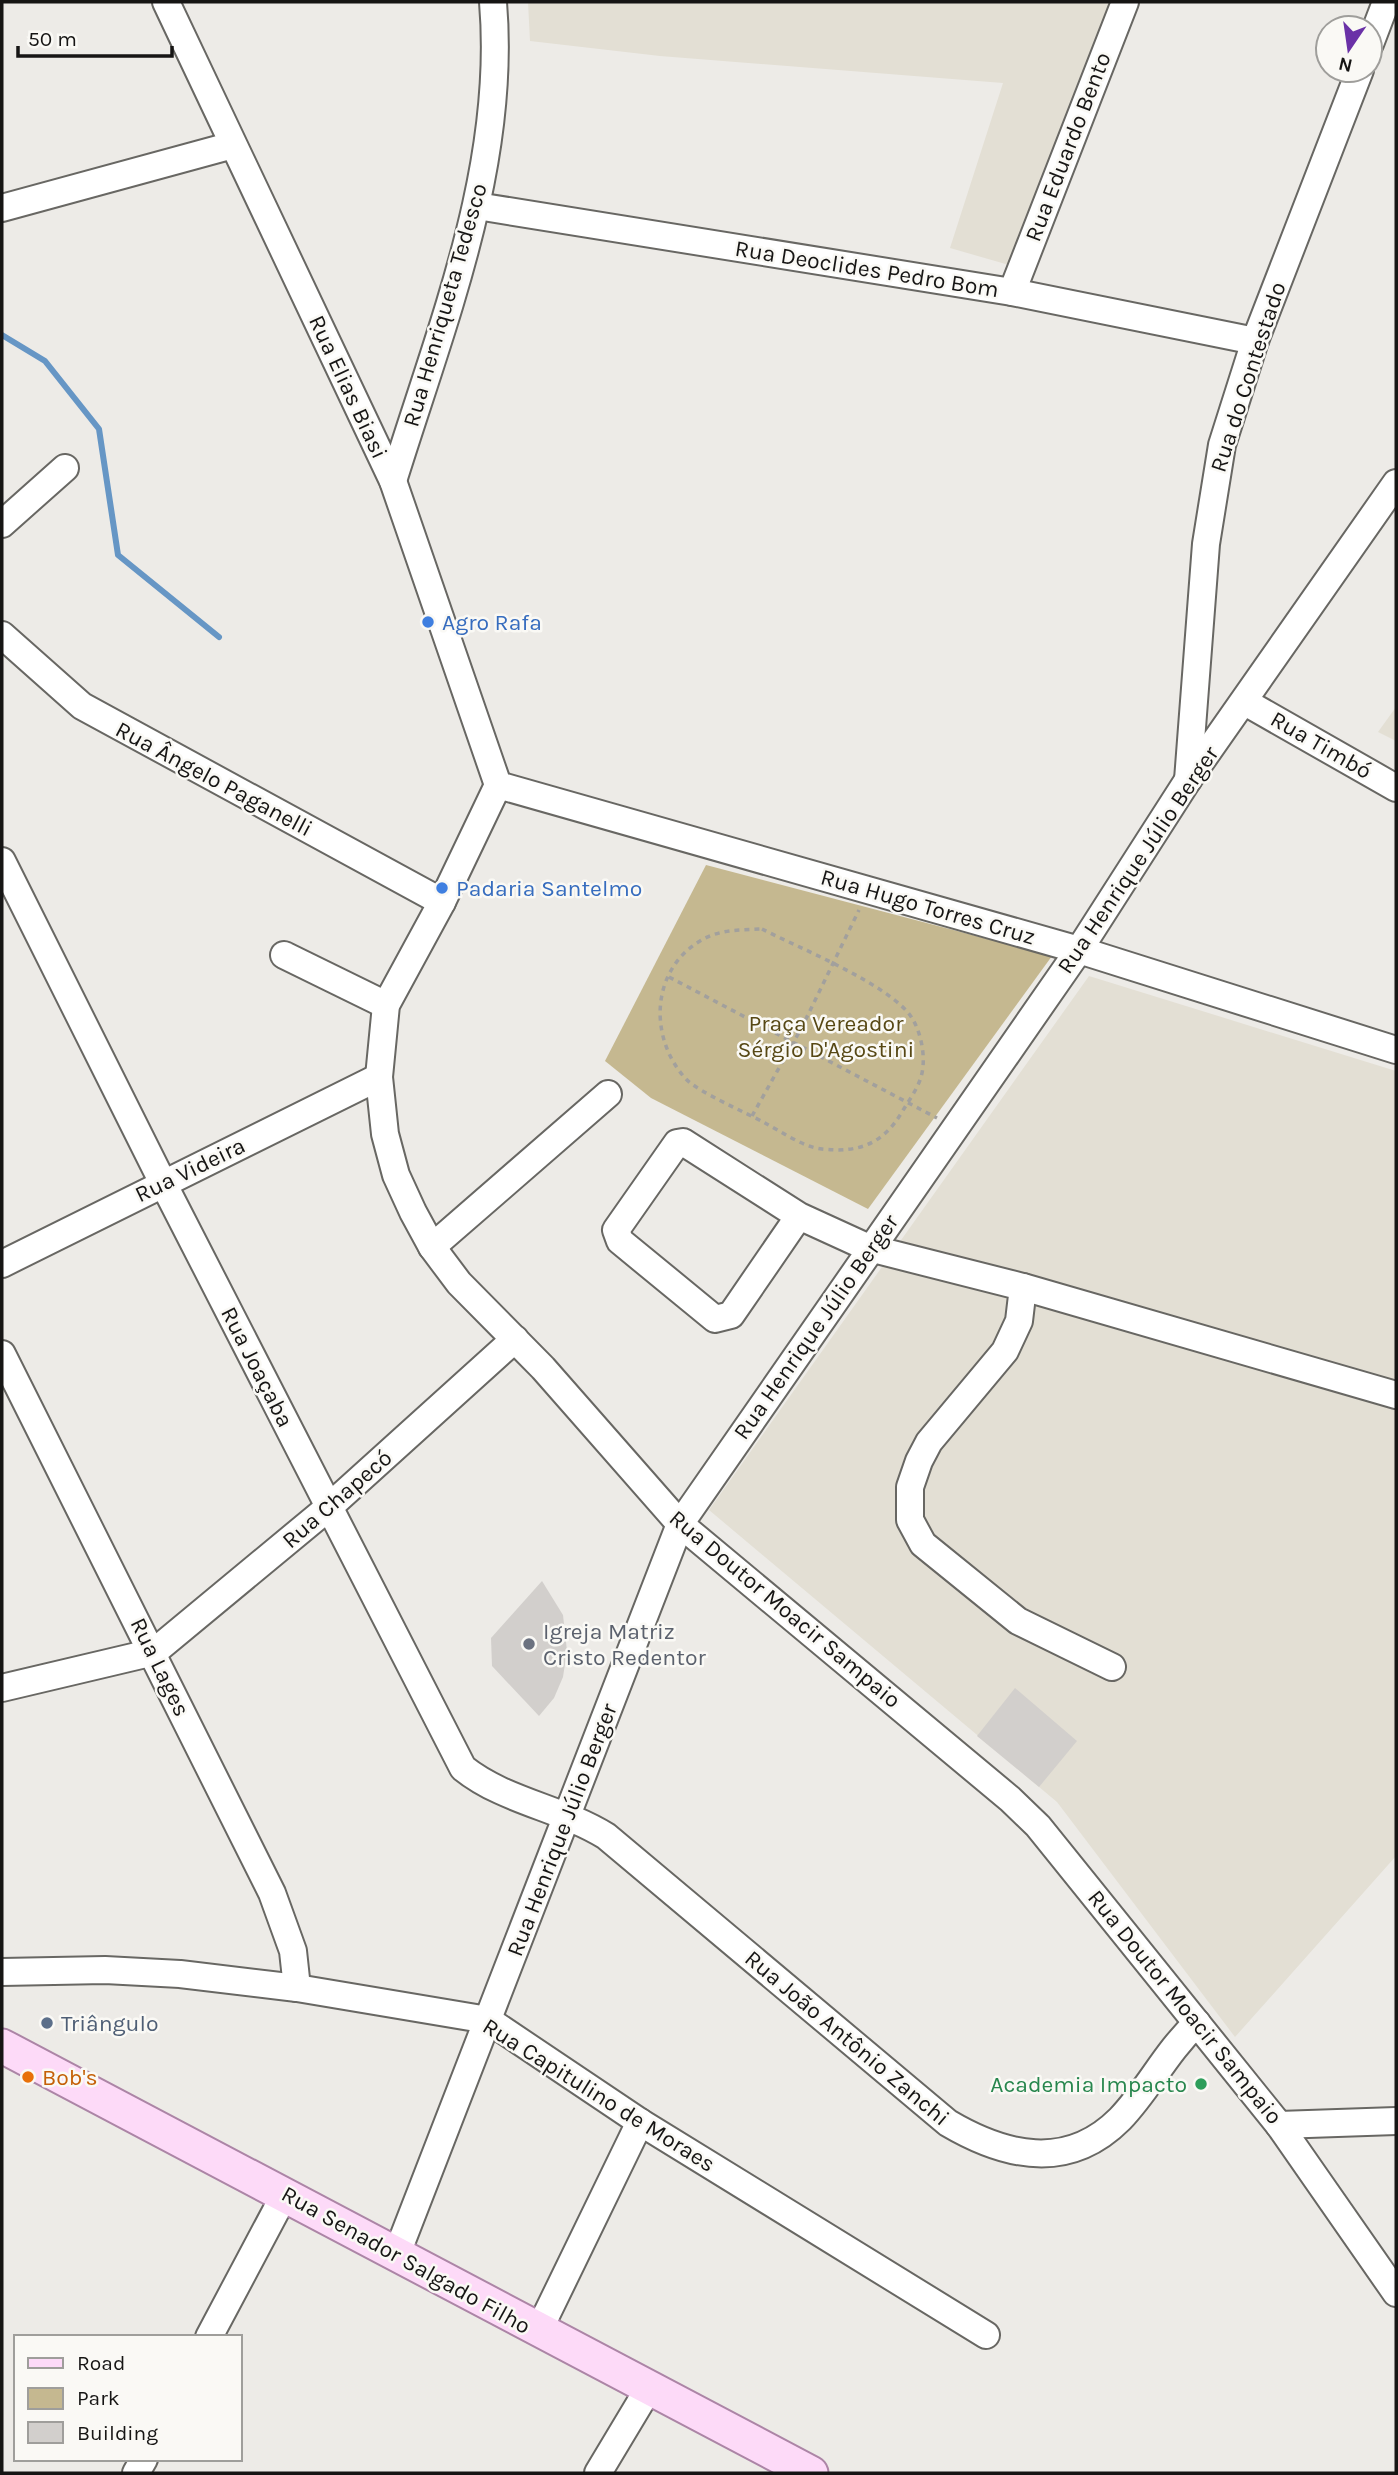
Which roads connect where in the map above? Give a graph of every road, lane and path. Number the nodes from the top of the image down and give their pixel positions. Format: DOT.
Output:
graph roads {
  1 [pos="166,2"];
  2 [pos="493,2"];
  3 [pos="1125,2"];
  4 [pos="1355,84"];
  5 [pos="233,145"];
  6 [pos="477,206"];
  7 [pos="2,208"];
  8 [pos="1012,292"];
  9 [pos="1255,341"];
  10 [pos="65,468"];
  11 [pos="393,481"];
  12 [pos="1396,483"];
  13 [pos="2,524"];
  14 [pos="2,635"];
  15 [pos="1245,702"];
  16 [pos="1188,780"];
  17 [pos="498,785"];
  18 [pos="1396,788"];
  19 [pos="2,861"];
  20 [pos="869,891"];
  21 [pos="442,902"];
  22 [pos="1079,950"];
  23 [pos="284,955"];
  24 [pos="832,965"];
  25 [pos="669,977"];
  26 [pos="386,1005"];
  27 [pos="793,1043"];
  28 [pos="1396,1049"];
  29 [pos="379,1077"];
  30 [pos="608,1094"];
  31 [pos="907,1103"];
  32 [pos="752,1116"];
  33 [pos="942,1120"];
  34 [pos="163,1183"];
  35 [pos="799,1216"];
  36 [pos="432,1247"];
  37 [pos="869,1248"];
  38 [pos="2,1264"];
  39 [pos="1023,1287"];
  40 [pos="515,1339"];
  41 [pos="2,1354"];
  42 [pos="1396,1395"];
  43 [pos="329,1507"];
  44 [pos="680,1524"];
  45 [pos="154,1653"];
  46 [pos="1112,1667"];
  47 [pos="2,1688"];
  48 [pos="567,1816"];
  49 [pos="2,1972"];
  50 [pos="297,1988"];
  51 [pos="488,2020"];
  52 [pos="1197,2023"];
  53 [pos="2,2046"];
  54 [pos="640,2122"];
  55 [pos="1396,2122"];
  56 [pos="1279,2125"];
  57 [pos="285,2194"];
  58 [pos="396,2256"];
  59 [pos="1396,2293"];
  60 [pos="538,2332"];
  61 [pos="210,2335"];
  62 [pos="986,2335"];
  63 [pos="649,2388"];
  64 [pos="598,2473"];
  65 [pos="811,2473"];
  1 -- 5 [label="street, Rua Elias Biasi"];
  2 -- 6 [label="street, Rua Henriqueta Tedesco"];
  3 -- 8 [label="street, Rua Eduardo Bento"];
  4 -- 9 [label="street, Rua do Contestado"];
  5 -- 7 [label="street"];
  5 -- 11 [label="street, Rua Elias Biasi"];
  6 -- 8 [label="street, Rua Deoclides Pedro Bom"];
  6 -- 11 [label="street, Rua Henriqueta Tedesco"];
  8 -- 9 [label="street, Rua Deoclides Pedro Bom"];
  9 -- 16 [label="street, Rua do Contestado"];
  10 -- 13 [label="street"];
  11 -- 17 [label="street, Rua Elias Biasi"];
  12 -- 15 [label="street, Rua Henrique Júlio Berger"];
  14 -- 21 [label="street, Rua Ângelo Paganelli"];
  15 -- 16 [label="street, Rua Henrique Júlio Berger"];
  15 -- 18 [label="street, Rua Timbó"];
  16 -- 22 [label="street, Rua Henrique Júlio Berger"];
  17 -- 20 [label="street, Rua Hugo Torres Cruz"];
  17 -- 21 [label="street, Rua Doutor Moacir Sampaio"];
  19 -- 34 [label="street, Rua Joaçaba"];
  20 -- 22 [label="street, Rua Hugo Torres Cruz"];
  20 -- 24 [label="path"];
  21 -- 26 [label="street, Rua Doutor Moacir Sampaio"];
  22 -- 28 [label="street, Rua Hugo Torres Cruz"];
  22 -- 37 [label="street, Rua Henrique Júlio Berger"];
  23 -- 26 [label="street"];
  24 -- 25 [label="path"];
  24 -- 27 [label="path"];
  24 -- 31 [label="path"];
  25 -- 27 [label="path"];
  25 -- 32 [label="path"];
  26 -- 29 [label="street, Rua Doutor Moacir Sampaio"];
  27 -- 31 [label="path"];
  27 -- 32 [label="path"];
  29 -- 34 [label="street, Rua Videira"];
  29 -- 36 [label="street, Rua Doutor Moacir Sampaio"];
  30 -- 36 [label="street"];
  31 -- 32 [label="path"];
  31 -- 33 [label="path"];
  34 -- 38 [label="street, Rua Videira"];
  34 -- 43 [label="street, Rua Joaçaba"];
  35 -- 35 [label="street"];
  35 -- 37 [label="street"];
  36 -- 40 [label="street, Rua Doutor Moacir Sampaio"];
  37 -- 39 [label="street"];
  37 -- 44 [label="street, Rua Henrique Júlio Berger"];
  39 -- 42 [label="street"];
  39 -- 46 [label="street"];
  40 -- 43 [label="street, Rua Chapecó"];
  40 -- 44 [label="street, Rua Doutor Moacir Sampaio"];
  41 -- 45 [label="street, Rua Lages"];
  43 -- 45 [label="street, Rua Chapecó"];
  43 -- 48 [label="street, Rua Joaçaba"];
  44 -- 48 [label="street, Rua Henrique Júlio Berger"];
  44 -- 52 [label="street, Rua Doutor Moacir Sampaio"];
  45 -- 47 [label="street"];
  45 -- 50 [label="street, Rua Lages"];
  48 -- 51 [label="street, Rua Henrique Júlio Berger"];
  48 -- 52 [label="street, Rua João Antônio Zanchi"];
  49 -- 50 [label="street, Rua Capitulino de Moraes"];
  50 -- 51 [label="street, Rua Capitulino de Moraes"];
  51 -- 54 [label="street, Rua Capitulino de Moraes"];
  51 -- 58 [label="street, Rua Henrique Júlio Berger"];
  52 -- 56 [label="street, Rua Doutor Moacir Sampaio"];
  53 -- 57 [label="main road, Rua Senador Salgado Filho"];
  54 -- 60 [label="street"];
  54 -- 62 [label="street, Rua Capitulino de Moraes"];
  55 -- 56 [label="street"];
  56 -- 59 [label="street, Rua Doutor Moacir Sampaio"];
  57 -- 58 [label="main road, Rua Senador Salgado Filho"];
  57 -- 61 [label="street"];
  58 -- 60 [label="main road, Rua Senador Salgado Filho"];
  60 -- 63 [label="main road, Rua Senador Salgado Filho"];
  63 -- 64 [label="street"];
  63 -- 65 [label="main road, Rua Senador Salgado Filho"];
}
